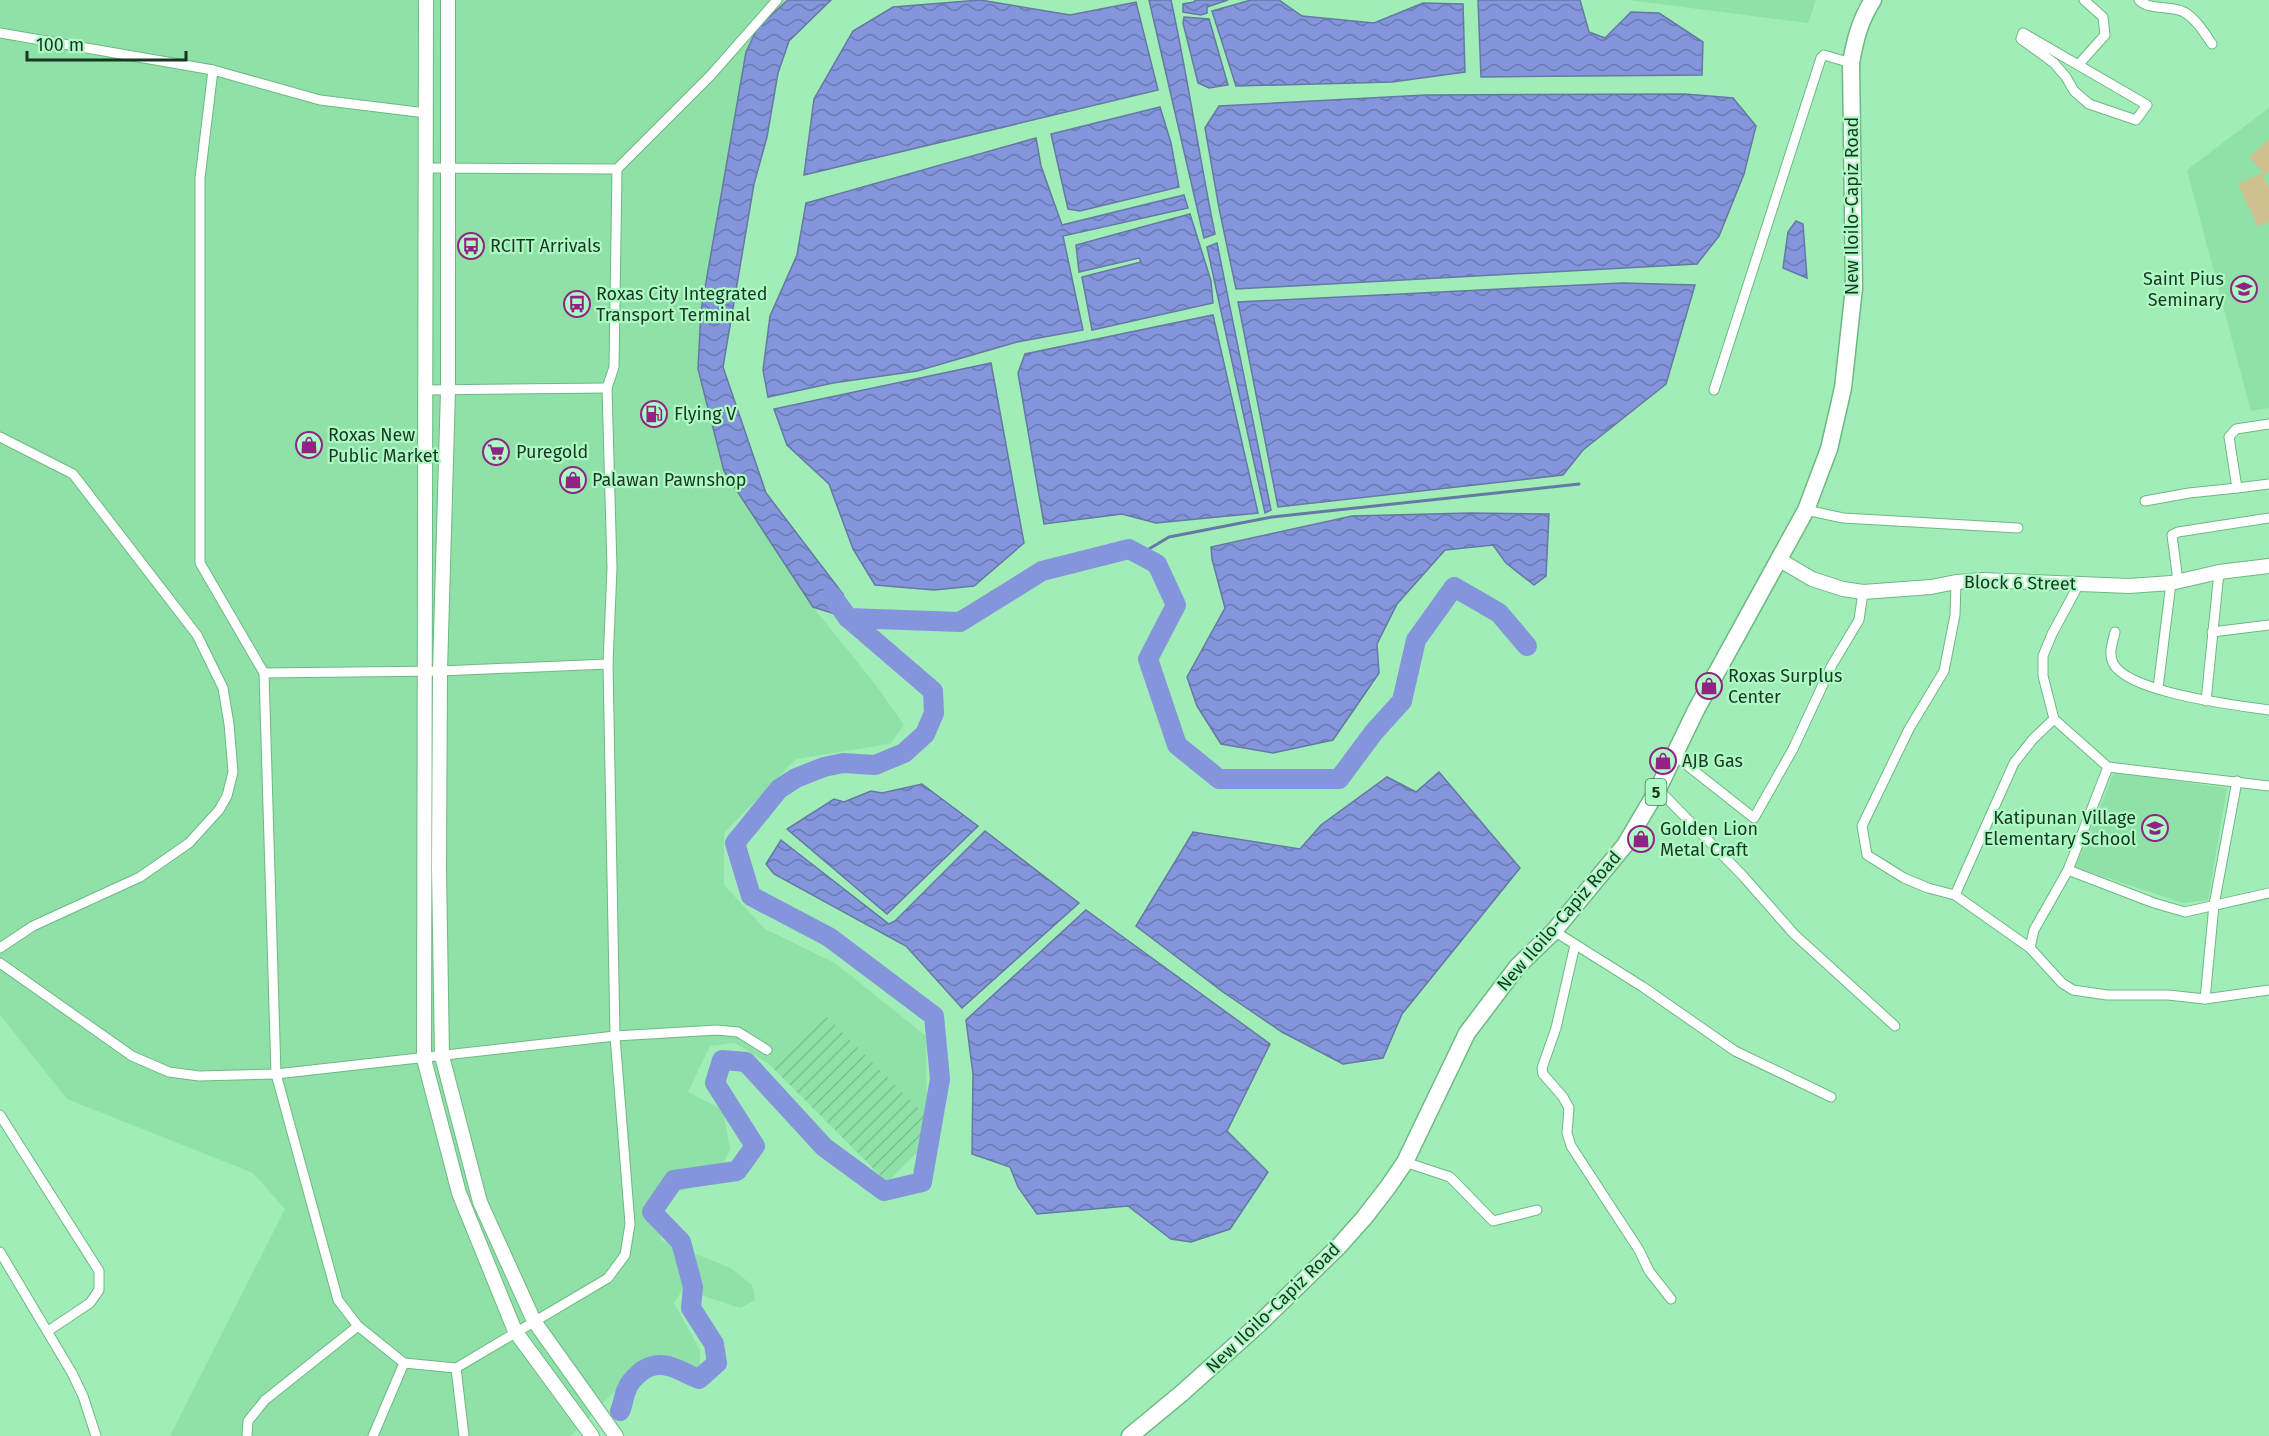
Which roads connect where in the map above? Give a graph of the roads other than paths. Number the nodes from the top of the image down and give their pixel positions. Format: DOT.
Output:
graph roads {
  1 [pos="426,0"];
  2 [pos="448,0"];
  3 [pos="777,0"];
  4 [pos="1873,0"];
  5 [pos="2084,0"];
  6 [pos="2139,0"];
  7 [pos="0,33"];
  8 [pos="2212,44"];
  9 [pos="1851,63"];
  10 [pos="2079,64"];
  11 [pos="213,70"];
  12 [pos="426,113"];
  13 [pos="425,168"];
  14 [pos="449,168"];
  15 [pos="617,169"];
  16 [pos="607,388"];
  17 [pos="425,390"];
  18 [pos="448,390"];
  19 [pos="1714,390"];
  20 [pos="2269,424"];
  21 [pos="0,437"];
  22 [pos="2269,484"];
  23 [pos="2237,488"];
  24 [pos="2145,501"];
  25 [pos="1806,510"];
  26 [pos="2269,518"];
  27 [pos="2018,528"];
  28 [pos="1778,559"];
  29 [pos="2269,566"];
  30 [pos="2219,572"];
  31 [pos="1956,582"];
  32 [pos="2174,582"];
  33 [pos="2079,584"];
  34 [pos="1863,592"];
  35 [pos="2269,626"];
  36 [pos="2115,632"];
  37 [pos="2212,632"];
  38 [pos="608,664"];
  39 [pos="424,672"];
  40 [pos="441,672"];
  41 [pos="264,673"];
  42 [pos="2158,688"];
  43 [pos="2206,701"];
  44 [pos="2269,710"];
  45 [pos="2054,718"];
  46 [pos="1674,755"];
  47 [pos="2108,767"];
  48 [pos="2238,781"];
  49 [pos="2269,786"];
  50 [pos="1658,789"];
  51 [pos="2068,870"];
  52 [pos="2269,893"];
  53 [pos="1955,895"];
  54 [pos="2214,905"];
  55 [pos="1554,931"];
  56 [pos="1575,945"];
  57 [pos="0,948"];
  58 [pos="2030,948"];
  59 [pos="0,963"];
  60 [pos="2269,990"];
  61 [pos="2205,999"];
  62 [pos="1895,1026"];
  63 [pos="615,1036"];
  64 [pos="767,1050"];
  65 [pos="442,1056"];
  66 [pos="424,1059"];
  67 [pos="276,1074"];
  68 [pos="1831,1096"];
  69 [pos="0,1115"];
  70 [pos="1405,1162"];
  71 [pos="1537,1210"];
  72 [pos="0,1252"];
  73 [pos="4,1268"];
  74 [pos="1671,1299"];
  75 [pos="534,1321"];
  76 [pos="358,1326"];
  77 [pos="48,1331"];
  78 [pos="515,1331"];
  79 [pos="404,1363"];
  80 [pos="456,1368"];
  81 [pos="96,1436"];
  82 [pos="247,1436"];
  83 [pos="373,1436"];
  84 [pos="464,1436"];
  85 [pos="592,1436"];
  86 [pos="616,1436"];
  87 [pos="1130,1436"];
  1 -- 12 [label="street"];
  2 -- 14 [label="street"];
  3 -- 15 [label="street"];
  4 -- 9 [label="highway, New Iloilo-Capiz Road / 5"];
  5 -- 10 [label="street"];
  6 -- 8 [label="street"];
  7 -- 11 [label="street"];
  9 -- 19 [label="street"];
  9 -- 25 [label="highway, New Iloilo-Capiz Road / 5"];
  10 -- 10 [label="street"];
  11 -- 12 [label="street"];
  11 -- 41 [label="street"];
  12 -- 13 [label="street"];
  13 -- 14 [label="street"];
  13 -- 17 [label="street"];
  14 -- 15 [label="street"];
  14 -- 18 [label="street"];
  15 -- 16 [label="street"];
  16 -- 18 [label="street"];
  16 -- 38 [label="street"];
  17 -- 18 [label="street"];
  17 -- 39 [label="street"];
  18 -- 40 [label="street"];
  20 -- 23 [label="street"];
  21 -- 57 [label="street"];
  22 -- 23 [label="street"];
  23 -- 24 [label="street"];
  25 -- 27 [label="street"];
  25 -- 28 [label="highway, New Iloilo-Capiz Road / 5"];
  26 -- 32 [label="street"];
  28 -- 34 [label="street, Block 6 Street"];
  28 -- 46 [label="highway, New Iloilo-Capiz Road / 5"];
  29 -- 30 [label="street, Block 6 Street"];
  30 -- 32 [label="street, Block 6 Street"];
  30 -- 37 [label="street"];
  31 -- 33 [label="street, Block 6 Street"];
  31 -- 34 [label="street, Block 6 Street"];
  31 -- 53 [label="street"];
  32 -- 33 [label="street, Block 6 Street"];
  32 -- 42 [label="street"];
  33 -- 45 [label="street"];
  34 -- 46 [label="street"];
  35 -- 37 [label="street"];
  36 -- 42 [label="street"];
  37 -- 43 [label="street"];
  38 -- 40 [label="street"];
  38 -- 63 [label="street"];
  39 -- 40 [label="street"];
  39 -- 41 [label="street"];
  39 -- 66 [label="street"];
  40 -- 65 [label="street"];
  41 -- 67 [label="street"];
  42 -- 43 [label="street"];
  43 -- 44 [label="street"];
  45 -- 47 [label="street"];
  45 -- 53 [label="street"];
  46 -- 50 [label="highway, New Iloilo-Capiz Road / 5"];
  47 -- 48 [label="street"];
  47 -- 51 [label="street"];
  48 -- 49 [label="street"];
  48 -- 54 [label="street"];
  50 -- 55 [label="highway, New Iloilo-Capiz Road / 5"];
  50 -- 62 [label="street"];
  51 -- 54 [label="street"];
  51 -- 58 [label="street"];
  52 -- 54 [label="street"];
  53 -- 58 [label="street"];
  54 -- 61 [label="street"];
  55 -- 56 [label="street"];
  55 -- 70 [label="highway, New Iloilo-Capiz Road / 5"];
  56 -- 68 [label="street"];
  56 -- 74 [label="street"];
  58 -- 61 [label="street"];
  59 -- 67 [label="street"];
  60 -- 61 [label="street"];
  63 -- 64 [label="street"];
  63 -- 65 [label="street"];
  63 -- 75 [label="street"];
  65 -- 66 [label="street"];
  65 -- 75 [label="street"];
  66 -- 67 [label="street"];
  66 -- 78 [label="street"];
  67 -- 76 [label="street"];
  69 -- 77 [label="street"];
  70 -- 71 [label="street"];
  70 -- 87 [label="highway, New Iloilo-Capiz Road / 5"];
  72 -- 73 [label="street"];
  73 -- 77 [label="street"];
  75 -- 78 [label="street"];
  75 -- 86 [label="street"];
  76 -- 79 [label="street"];
  76 -- 82 [label="street"];
  77 -- 81 [label="street"];
  78 -- 80 [label="street"];
  78 -- 85 [label="street"];
  79 -- 80 [label="street"];
  79 -- 83 [label="street"];
  80 -- 84 [label="street"];
}
